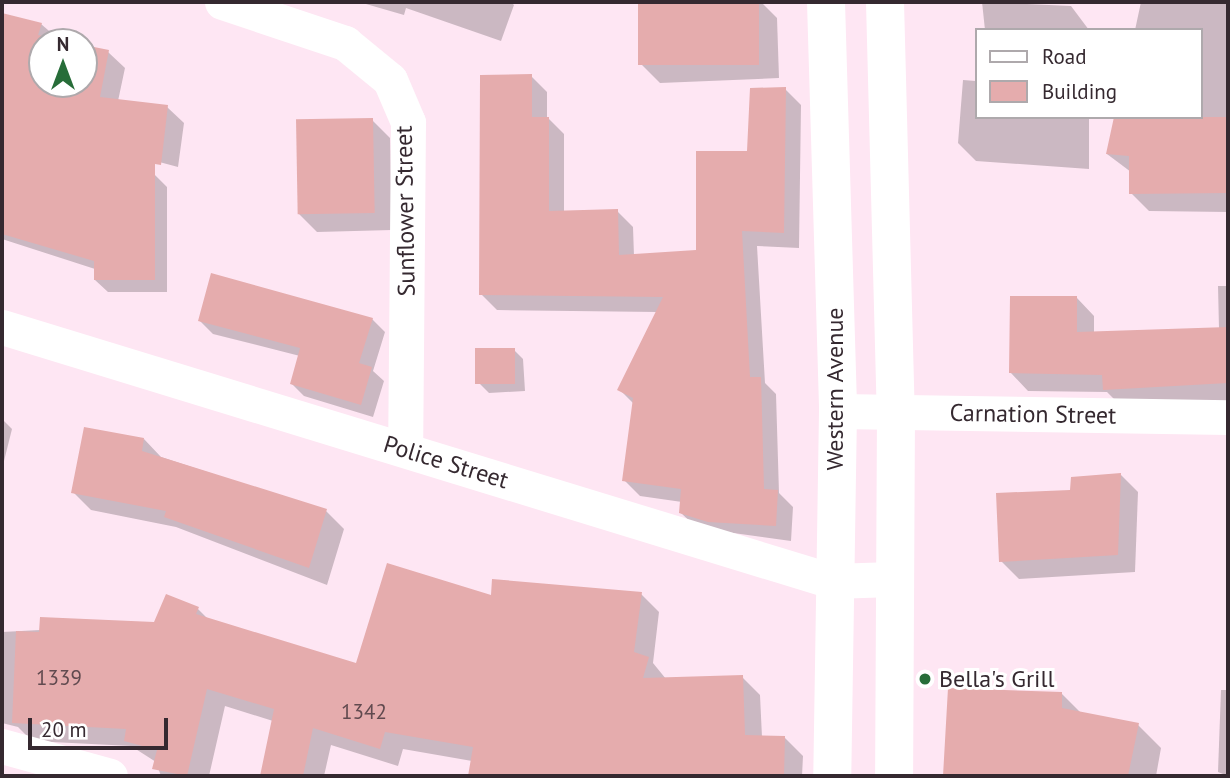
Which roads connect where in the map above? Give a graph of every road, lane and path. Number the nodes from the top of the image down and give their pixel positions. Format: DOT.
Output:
graph roads {
  1 [pos="222,2"];
  2 [pos="826,2"];
  3 [pos="885,2"];
  4 [pos="2,327"];
  5 [pos="838,411"];
  6 [pos="896,412"];
  7 [pos="1228,416"];
  8 [pos="405,449"];
  9 [pos="893,579"];
  10 [pos="832,581"];
  11 [pos="2,746"];
  12 [pos="110,776"];
  13 [pos="832,776"];
  14 [pos="894,776"];
  1 -- 8 [label="street, Sunflower Street"];
  2 -- 5 [label="street, Western Avenue"];
  3 -- 6 [label="street"];
  4 -- 8 [label="street, Police Street"];
  5 -- 6 [label="street, Carnation Street"];
  5 -- 10 [label="street, Western Avenue"];
  6 -- 7 [label="street, Carnation Street"];
  6 -- 9 [label="street"];
  8 -- 10 [label="street, Police Street"];
  9 -- 10 [label="street, Police Street"];
  9 -- 14 [label="street"];
  10 -- 13 [label="street, Western Avenue"];
  11 -- 12 [label="street"];
}
